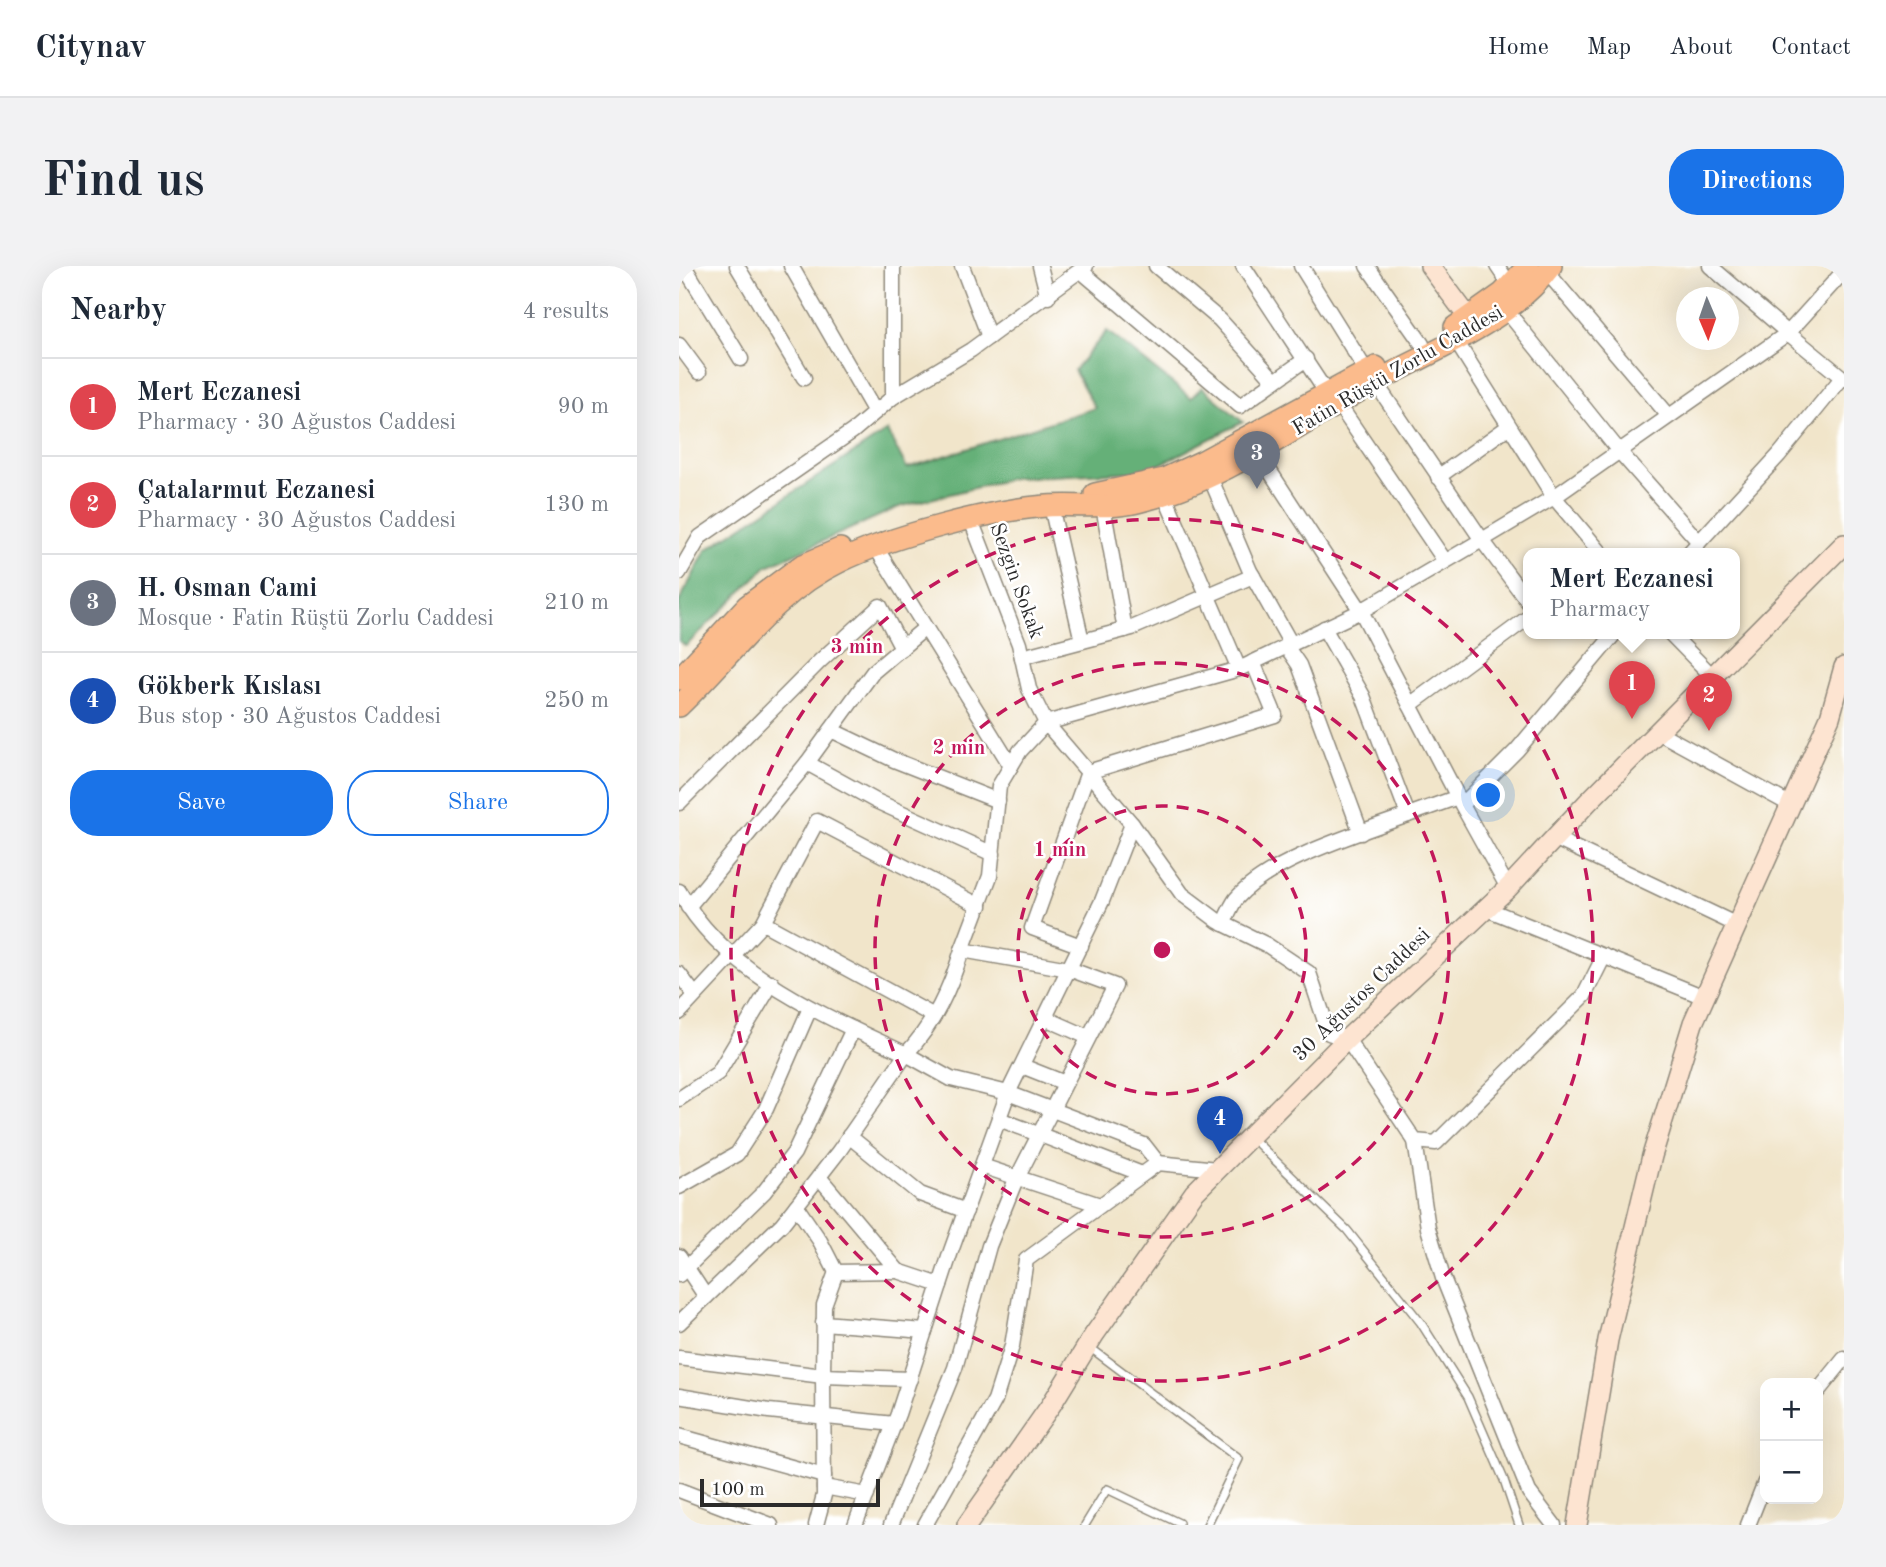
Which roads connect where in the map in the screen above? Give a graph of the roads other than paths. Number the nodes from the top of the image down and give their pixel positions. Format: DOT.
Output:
graph roads {
  1 [pos="684,266"];
  2 [pos="737,266"];
  3 [pos="791,266"];
  4 [pos="893,266"];
  5 [pos="962,266"];
  6 [pos="1040,266"];
  7 [pos="1156,266"];
  8 [pos="1243,266"];
  9 [pos="1301,266"];
  10 [pos="1367,266"];
  11 [pos="1430,266"];
  12 [pos="1497,266"];
  13 [pos="1710,266"];
  14 [pos="1830,266"];
  15 [pos="1084,268"];
  16 [pos="1542,268"];
  17 [pos="1844,273"];
  18 [pos="1510,285"];
  19 [pos="1048,297"];
  20 [pos="1506,310"];
  21 [pos="1468,317"];
  22 [pos="1788,333"];
  23 [pos="989,337"];
  24 [pos="1457,341"];
  25 [pos="1422,344"];
  26 [pos="679,345"];
  27 [pos="741,359"];
  28 [pos="1306,359"];
  29 [pos="699,372"];
  30 [pos="1371,377"];
  31 [pos="804,378"];
  32 [pos="1842,379"];
  33 [pos="1276,381"];
  34 [pos="893,397"];
  35 [pos="1333,399"];
  36 [pos="875,412"];
  37 [pos="1669,416"];
  38 [pos="1508,427"];
  39 [pos="1619,451"];
  40 [pos="1258,453"];
  41 [pos="1210,477"];
  42 [pos="1438,477"];
  43 [pos="1164,494"];
  44 [pos="1554,497"];
  45 [pos="1051,506"];
  46 [pos="1103,506"];
  47 [pos="971,520"];
  48 [pos="1482,540"];
  49 [pos="1844,544"];
  50 [pos="875,546"];
  51 [pos="1694,547"];
  52 [pos="1597,548"];
  53 [pos="1445,561"];
  54 [pos="679,573"];
  55 [pos="1253,576"];
  56 [pos="1523,595"];
  57 [pos="1209,596"];
  58 [pos="1361,611"];
  59 [pos="1523,621"];
  60 [pos="925,628"];
  61 [pos="1324,628"];
  62 [pos="1125,630"];
  63 [pos="1610,639"];
  64 [pos="1676,639"];
  65 [pos="1082,641"];
  66 [pos="1288,645"];
  67 [pos="902,648"];
  68 [pos="1022,657"];
  69 [pos="1253,662"];
  70 [pos="1844,667"];
  71 [pos="1239,669"];
  72 [pos="1713,677"];
  73 [pos="679,679"];
  74 [pos="1410,705"];
  75 [pos="679,706"];
  76 [pos="1838,709"];
  77 [pos="1046,723"];
  78 [pos="831,730"];
  79 [pos="1658,732"];
  80 [pos="807,763"];
  81 [pos="1011,766"];
  82 [pos="1088,772"];
  83 [pos="998,801"];
  84 [pos="1460,801"];
  85 [pos="679,803"];
  86 [pos="1791,804"];
  87 [pos="1408,815"];
  88 [pos="1132,824"];
  89 [pos="1361,832"];
  90 [pos="1554,838"];
  91 [pos="993,854"];
  92 [pos="1508,888"];
  93 [pos="679,891"];
  94 [pos="980,905"];
  95 [pos="688,907"];
  96 [pos="1486,909"];
  97 [pos="763,923"];
  98 [pos="1223,924"];
  99 [pos="1737,925"];
  100 [pos="1081,946"];
  101 [pos="962,950"];
  102 [pos="732,953"];
  103 [pos="1604,956"];
  104 [pos="1069,969"];
  105 [pos="679,974"];
  106 [pos="772,983"];
  107 [pos="695,995"];
  108 [pos="1705,997"];
  109 [pos="810,1009"];
  110 [pos="679,1013"];
  111 [pos="934,1016"];
  112 [pos="1045,1018"];
  113 [pos="853,1029"];
  114 [pos="1088,1037"];
  115 [pos="1347,1040"];
  116 [pos="906,1054"];
  117 [pos="1022,1066"];
  118 [pos="1065,1083"];
  119 [pos="1008,1093"];
  120 [pos="679,1098"];
  121 [pos="1052,1109"];
  122 [pos="999,1119"];
  123 [pos="1039,1135"];
  124 [pos="1249,1135"];
  125 [pos="849,1136"];
  126 [pos="1415,1141"];
  127 [pos="1158,1163"];
  128 [pos="982,1166"];
  129 [pos="1217,1169"];
  130 [pos="1142,1174"];
  131 [pos="819,1177"];
  132 [pos="1017,1178"];
  133 [pos="679,1187"];
  134 [pos="1100,1205"];
  135 [pos="796,1206"];
  136 [pos="966,1211"];
  137 [pos="681,1266"];
  138 [pos="898,1271"];
  139 [pos="836,1272"];
  140 [pos="940,1285"];
  141 [pos="706,1297"];
  142 [pos="679,1322"];
  143 [pos="823,1323"];
  144 [pos="925,1331"];
  145 [pos="1087,1346"];
  146 [pos="679,1358"];
  147 [pos="1844,1359"];
  148 [pos="823,1376"];
  149 [pos="910,1379"];
  150 [pos="1823,1385"];
  151 [pos="679,1396"];
  152 [pos="823,1416"];
  153 [pos="894,1424"];
  154 [pos="679,1436"];
  155 [pos="824,1481"];
  156 [pos="679,1490"];
  157 [pos="867,1495"];
  158 [pos="1760,1495"];
  159 [pos="1180,1524"];
  160 [pos="771,1525"];
  161 [pos="816,1525"];
  162 [pos="855,1525"];
  163 [pos="891,1525"];
  164 [pos="925,1525"];
  165 [pos="967,1525"];
  166 [pos="1085,1525"];
  167 [pos="1207,1525"];
  168 [pos="1519,1525"];
  169 [pos="1554,1525"];
  170 [pos="1577,1525"];
  171 [pos="1748,1525"];
  1 -- 27 [label="street"];
  2 -- 31 [label="street"];
  3 -- 36 [label="street"];
  4 -- 34 [label="street"];
  5 -- 23 [label="street"];
  6 -- 19 [label="street"];
  7 -- 33 [label="street"];
  8 -- 28 [label="street"];
  9 -- 30 [label="street"];
  10 -- 25 [label="street"];
  11 -- 21 [label="main road"];
  12 -- 18 [label="street"];
  13 -- 22 [label="street"];
  14 -- 17 [label="street"];
  15 -- 19 [label="street"];
  15 -- 33 [label="street"];
  16 -- 18 [label="main road, Fatin Rüştü Zorlu Caddesi"];
  16 -- 20 [label="main road, Fatin Rüştü Zorlu Caddesi"];
  16 -- 37 [label="street"];
  17 -- 22 [label="street"];
  18 -- 21 [label="main road, Fatin Rüştü Zorlu Caddesi"];
  19 -- 23 [label="street"];
  20 -- 24 [label="main road, Fatin Rüştü Zorlu Caddesi"];
  20 -- 39 [label="street"];
  21 -- 25 [label="main road, Fatin Rüştü Zorlu Caddesi"];
  22 -- 32 [label="street"];
  22 -- 37 [label="street"];
  23 -- 34 [label="street"];
  24 -- 30 [label="main road, Fatin Rüştü Zorlu Caddesi"];
  24 -- 38 [label="street"];
  25 -- 30 [label="main road, Fatin Rüştü Zorlu Caddesi"];
  26 -- 29 [label="street"];
  28 -- 33 [label="street"];
  28 -- 35 [label="street"];
  30 -- 35 [label="main road, Fatin Rüştü Zorlu Caddesi"];
  30 -- 42 [label="street"];
  32 -- 51 [label="street"];
  34 -- 36 [label="street"];
  35 -- 40 [label="main road, Fatin Rüştü Zorlu Caddesi"];
  35 -- 53 [label="street"];
  35 -- 73 [label="main road, Fatin Rüştü Zorlu Caddesi"];
  36 -- 54 [label="street"];
  37 -- 39 [label="street"];
  38 -- 42 [label="street"];
  38 -- 44 [label="street"];
  39 -- 44 [label="street"];
  39 -- 51 [label="street"];
  40 -- 41 [label="main road, Fatin Rüştü Zorlu Caddesi"];
  40 -- 58 [label="street"];
  41 -- 43 [label="main road, Fatin Rüştü Zorlu Caddesi"];
  41 -- 55 [label="street"];
  42 -- 48 [label="street"];
  43 -- 46 [label="main road, Fatin Rüştü Zorlu Caddesi"];
  43 -- 57 [label="street"];
  44 -- 48 [label="street"];
  44 -- 52 [label="street"];
  45 -- 46 [label="main road, Fatin Rüştü Zorlu Caddesi"];
  45 -- 47 [label="main road, Fatin Rüştü Zorlu Caddesi"];
  45 -- 65 [label="street"];
  46 -- 62 [label="street"];
  47 -- 50 [label="main road, Fatin Rüştü Zorlu Caddesi"];
  47 -- 68 [label="street, Sezgin Sokak"];
  48 -- 53 [label="street"];
  48 -- 56 [label="street"];
  49 -- 72 [label="main road, 30 Ağustos Caddesi"];
  50 -- 60 [label="street"];
  50 -- 75 [label="main road, Fatin Rüştü Zorlu Caddesi"];
  53 -- 58 [label="street"];
  55 -- 57 [label="street"];
  55 -- 66 [label="street"];
  57 -- 62 [label="street"];
  57 -- 71 [label="street"];
  58 -- 61 [label="street"];
  58 -- 74 [label="street"];
  59 -- 74 [label="street"];
  60 -- 67 [label="street"];
  60 -- 81 [label="street"];
  61 -- 66 [label="street"];
  61 -- 87 [label="street"];
  62 -- 65 [label="street"];
  63 -- 84 [label="street"];
  64 -- 72 [label="street"];
  65 -- 68 [label="street"];
  66 -- 69 [label="street"];
  66 -- 89 [label="street"];
  67 -- 78 [label="street"];
  67 -- 85 [label="street"];
  68 -- 77 [label="street, Sezgin Sokak"];
  69 -- 71 [label="street"];
  69 -- 82 [label="street"];
  70 -- 76 [label="main road"];
  71 -- 77 [label="street"];
  72 -- 79 [label="main road, 30 Ağustos Caddesi"];
  74 -- 84 [label="street"];
  76 -- 86 [label="main road"];
  77 -- 81 [label="street"];
  77 -- 82 [label="street, Sezgin Sokak"];
  78 -- 80 [label="street"];
  78 -- 83 [label="street"];
  79 -- 86 [label="street"];
  79 -- 90 [label="main road, 30 Ağustos Caddesi"];
  80 -- 91 [label="street"];
  80 -- 95 [label="street"];
  81 -- 83 [label="street"];
  82 -- 88 [label="street, Sezgin Sokak"];
  82 -- 100 [label="street"];
  83 -- 91 [label="street"];
  84 -- 87 [label="street"];
  84 -- 92 [label="street"];
  86 -- 99 [label="main road"];
  87 -- 89 [label="street"];
  88 -- 98 [label="street, Sezgin Sokak"];
  88 -- 100 [label="street"];
  89 -- 98 [label="street"];
  90 -- 92 [label="main road, 30 Ağustos Caddesi"];
  90 -- 99 [label="street"];
  91 -- 94 [label="street"];
  92 -- 96 [label="main road, 30 Ağustos Caddesi"];
  93 -- 95 [label="street"];
  94 -- 97 [label="street"];
  94 -- 101 [label="street"];
  95 -- 102 [label="street"];
  96 -- 103 [label="street"];
  96 -- 115 [label="main road, 30 Ağustos Caddesi"];
  97 -- 102 [label="street"];
  97 -- 111 [label="street"];
  98 -- 115 [label="street, Sezgin Sokak"];
  99 -- 108 [label="main road"];
  100 -- 104 [label="street"];
  101 -- 104 [label="street"];
  101 -- 111 [label="street"];
  102 -- 106 [label="street"];
  102 -- 107 [label="street"];
  103 -- 108 [label="street"];
  103 -- 126 [label="street"];
  104 -- 112 [label="street"];
  104 -- 114 [label="street"];
  105 -- 107 [label="street"];
  106 -- 109 [label="street"];
  106 -- 120 [label="street"];
  107 -- 110 [label="street"];
  108 -- 170 [label="main road"];
  109 -- 113 [label="street"];
  109 -- 133 [label="street"];
  111 -- 116 [label="street"];
  112 -- 114 [label="street"];
  112 -- 117 [label="street"];
  113 -- 116 [label="street"];
  113 -- 137 [label="street"];
  114 -- 118 [label="street"];
  115 -- 124 [label="main road, 30 Ağustos Caddesi"];
  115 -- 126 [label="street"];
  116 -- 119 [label="street"];
  116 -- 125 [label="street"];
  117 -- 118 [label="street"];
  117 -- 119 [label="street"];
  118 -- 121 [label="street"];
  119 -- 121 [label="street"];
  119 -- 122 [label="street"];
  121 -- 123 [label="street"];
  121 -- 127 [label="street"];
  122 -- 123 [label="street"];
  122 -- 128 [label="street"];
  123 -- 130 [label="street"];
  123 -- 132 [label="street"];
  124 -- 129 [label="main road, 30 Ağustos Caddesi"];
  124 -- 168 [label="lane"];
  125 -- 131 [label="street"];
  125 -- 136 [label="street"];
  126 -- 169 [label="street"];
  127 -- 129 [label="street"];
  127 -- 130 [label="street"];
  128 -- 132 [label="street"];
  128 -- 136 [label="street"];
  129 -- 145 [label="main road, 30 Ağustos Caddesi"];
  130 -- 134 [label="street"];
  131 -- 135 [label="street"];
  131 -- 138 [label="street"];
  132 -- 134 [label="street"];
  132 -- 163 [label="street"];
  134 -- 164 [label="street"];
  135 -- 139 [label="street"];
  135 -- 141 [label="street"];
  136 -- 140 [label="street"];
  137 -- 141 [label="street"];
  138 -- 139 [label="street"];
  138 -- 140 [label="street"];
  139 -- 143 [label="street"];
  140 -- 144 [label="street"];
  141 -- 142 [label="street"];
  143 -- 144 [label="street"];
  143 -- 148 [label="street"];
  144 -- 149 [label="street"];
  145 -- 165 [label="main road, 30 Ağustos Caddesi"];
  145 -- 167 [label="lane"];
  146 -- 148 [label="street"];
  147 -- 150 [label="street"];
  148 -- 149 [label="street"];
  148 -- 152 [label="street"];
  149 -- 153 [label="street"];
  151 -- 152 [label="street"];
  152 -- 153 [label="street"];
  152 -- 155 [label="street"];
  153 -- 157 [label="street"];
  154 -- 155 [label="street"];
  155 -- 157 [label="street"];
  155 -- 161 [label="street"];
  156 -- 160 [label="street"];
  157 -- 162 [label="street"];
  158 -- 171 [label="street"];
  159 -- 166 [label="lane"];
}
